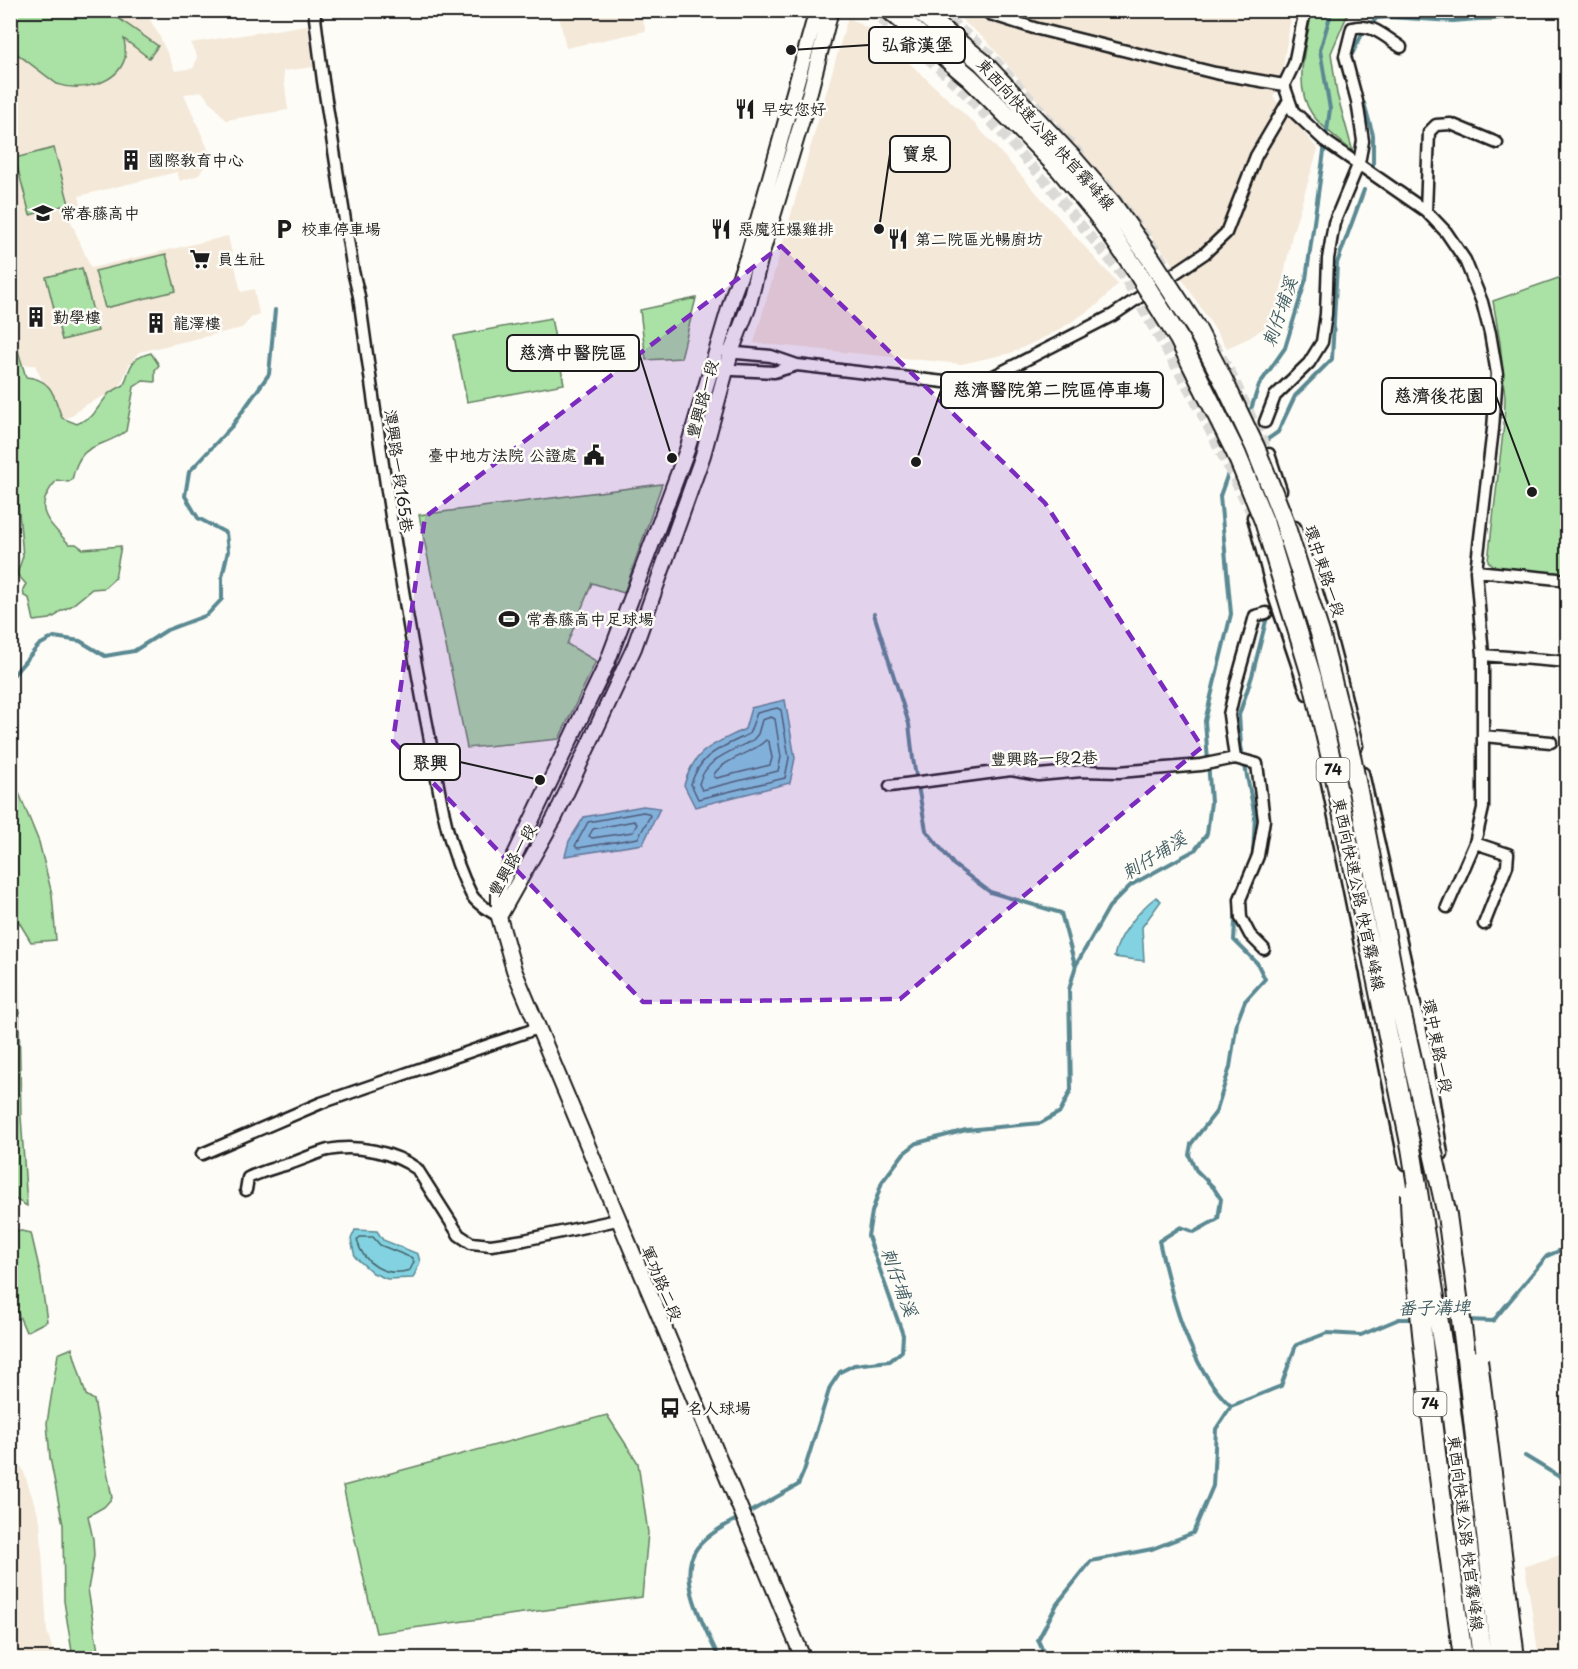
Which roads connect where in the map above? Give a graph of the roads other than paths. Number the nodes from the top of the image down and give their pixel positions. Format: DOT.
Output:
graph roads {
  1 [pos="314,10"];
  2 [pos="817,10"];
  3 [pos="831,10"];
  4 [pos="890,10"];
  5 [pos="918,10"];
  6 [pos="985,10"];
  7 [pos="1305,10"];
  8 [pos="1401,47"];
  9 [pos="1284,86"];
  10 [pos="1289,100"];
  11 [pos="1497,143"];
  12 [pos="1359,163"];
  13 [pos="1426,211"];
  14 [pos="717,351"];
  15 [pos="731,352"];
  16 [pos="797,365"];
  17 [pos="712,369"];
  18 [pos="727,370"];
  19 [pos="1265,422"];
  20 [pos="1269,454"];
  21 [pos="1253,517"];
  22 [pos="1476,571"];
  23 [pos="1568,580"];
  24 [pos="1266,613"];
  25 [pos="1483,655"];
  26 [pos="1568,662"];
  27 [pos="1483,736"];
  28 [pos="1551,742"];
  29 [pos="1235,758"];
  30 [pos="890,786"];
  31 [pos="1474,843"];
  32 [pos="1447,907"];
  33 [pos="500,917"];
  34 [pos="1484,924"];
  35 [pos="1264,949"];
  36 [pos="538,1028"];
  37 [pos="1411,1148"];
  38 [pos="202,1154"];
  39 [pos="1444,1174"];
  40 [pos="1408,1180"];
  41 [pos="246,1190"];
  42 [pos="1447,1215"];
  43 [pos="617,1220"];
  44 [pos="802,1659"];
  45 [pos="1463,1659"];
  46 [pos="1470,1659"];
  47 [pos="1482,1659"];
  48 [pos="1500,1659"];
  49 [pos="1506,1659"];
  50 [pos="1515,1659"];
  1 -- 33 [label="street, 潭興路一段165巷"];
  2 -- 14 [label="street, 豐興路一段"];
  3 -- 15 [label="street, 豐興路一段"];
  4 -- 37 [label="highway, 東西向快速公路 快官霧峰線 / 74, bridge"];
  5 -- 42 [label="highway, 東西向快速公路 快官霧峰線 / 74, bridge"];
  6 -- 9 [label="street"];
  7 -- 9 [label="street"];
  8 -- 12 [label="street"];
  9 -- 10 [label="street"];
  10 -- 12 [label="street"];
  10 -- 16 [label="street"];
  11 -- 13 [label="street"];
  12 -- 13 [label="street"];
  12 -- 19 [label="street"];
  13 -- 22 [label="street"];
  14 -- 15 [label="street"];
  14 -- 17 [label="street, 豐興路一段"];
  15 -- 16 [label="street"];
  15 -- 18 [label="street, 豐興路一段"];
  16 -- 18 [label="street"];
  17 -- 18 [label="street"];
  17 -- 33 [label="street, 豐興路一段"];
  18 -- 33 [label="street, 豐興路一段"];
  20 -- 39 [label="street, 環中東路一段"];
  21 -- 40 [label="street"];
  22 -- 23 [label="street"];
  22 -- 25 [label="street"];
  24 -- 29 [label="street"];
  25 -- 26 [label="street"];
  25 -- 27 [label="street"];
  27 -- 28 [label="street"];
  27 -- 31 [label="street"];
  29 -- 30 [label="street, 豐興路一段2巷"];
  29 -- 35 [label="street"];
  31 -- 32 [label="street"];
  31 -- 34 [label="street"];
  33 -- 36 [label="street, 軍功路二段"];
  36 -- 38 [label="street"];
  36 -- 43 [label="street, 軍功路二段"];
  37 -- 45 [label="highway, 74, bridge"];
  37 -- 47 [label="highway, 東西向快速公路 快官霧峰線 / 74, bridge"];
  39 -- 40 [label="street"];
  39 -- 49 [label="street, 環中東路一段"];
  40 -- 46 [label="street"];
  41 -- 43 [label="street"];
  42 -- 48 [label="highway, 東西向快速公路 快官霧峰線 / 74, bridge"];
  42 -- 50 [label="highway, 74, bridge"];
  43 -- 44 [label="street, 軍功路二段"];
}
